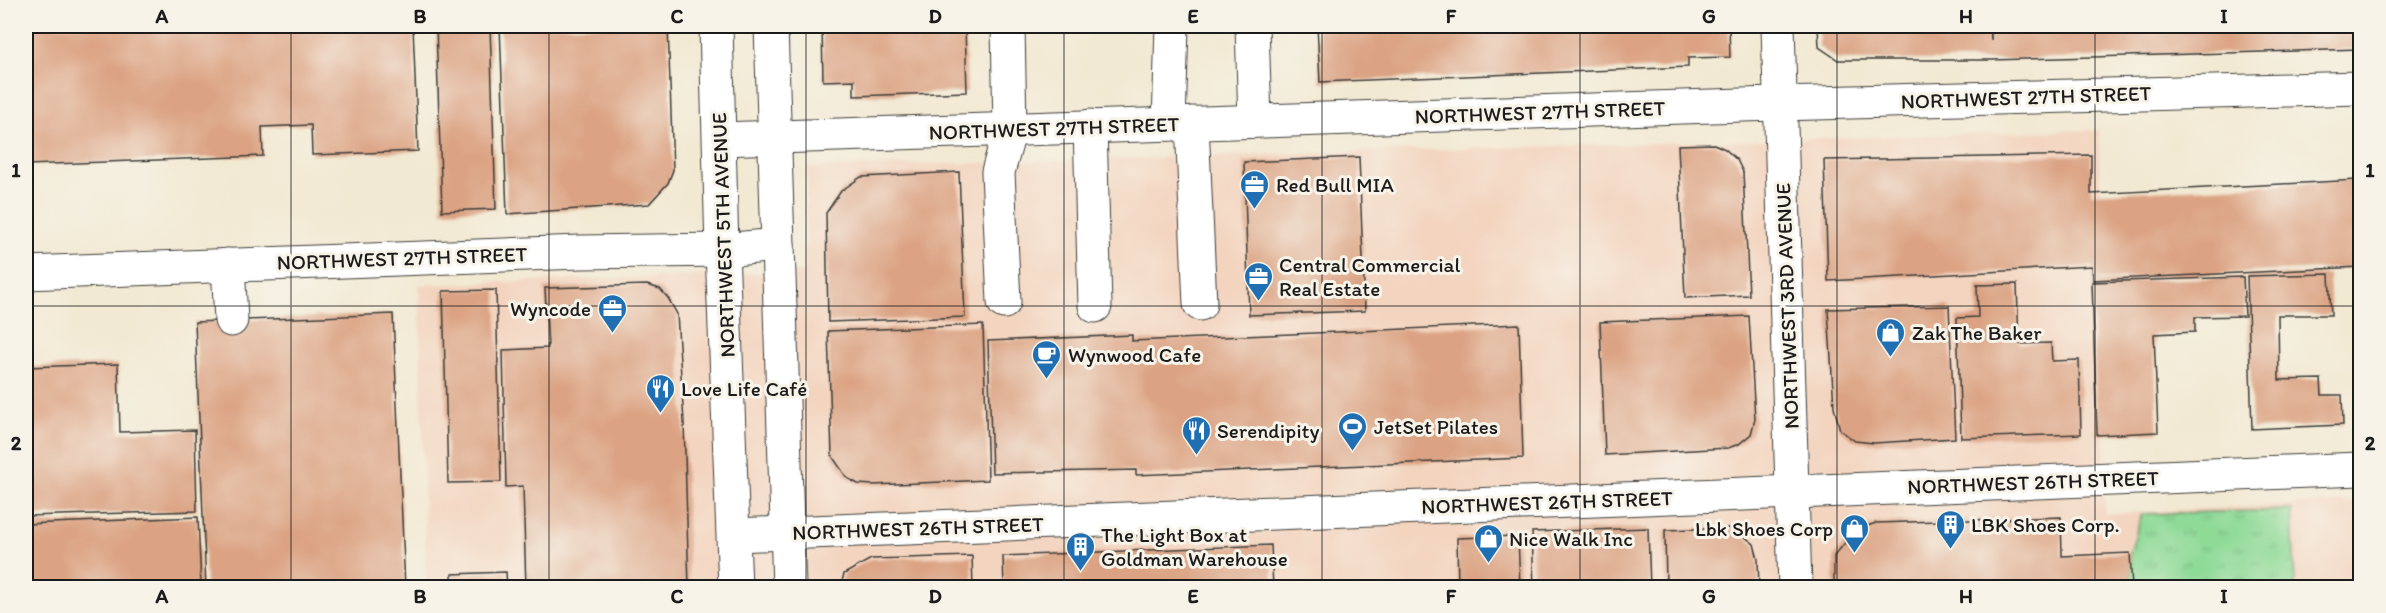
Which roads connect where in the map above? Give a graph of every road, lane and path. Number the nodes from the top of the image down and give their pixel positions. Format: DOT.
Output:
graph roads {
  1 [pos="716,26"];
  2 [pos="771,26"];
  3 [pos="1008,26"];
  4 [pos="1172,26"];
  5 [pos="1252,26"];
  6 [pos="1778,26"];
  7 [pos="2361,88"];
  8 [pos="1781,104"];
  9 [pos="1256,121"];
  10 [pos="1180,123"];
  11 [pos="1090,126"];
  12 [pos="1010,129"];
  13 [pos="774,136"];
  14 [pos="720,139"];
  15 [pos="778,244"];
  16 [pos="722,250"];
  17 [pos="228,265"];
  18 [pos="26,273"];
  19 [pos="1004,302"];
  20 [pos="1200,304"];
  21 [pos="1095,306"];
  22 [pos="231,320"];
  23 [pos="2361,469"];
  24 [pos="1792,492"];
  25 [pos="788,533"];
  26 [pos="734,535"];
  27 [pos="735,588"];
  28 [pos="789,588"];
  29 [pos="1795,588"];
  1 -- 14 [label="street, NORTHWEST 5TH AVENUE"];
  2 -- 13 [label="street"];
  3 -- 12 [label="street"];
  4 -- 10 [label="street"];
  5 -- 9 [label="street"];
  6 -- 8 [label="street, NORTHWEST 3RD AVENUE"];
  7 -- 8 [label="street, NORTHWEST 27TH STREET"];
  8 -- 9 [label="street, NORTHWEST 27TH STREET"];
  8 -- 24 [label="street, NORTHWEST 3RD AVENUE"];
  9 -- 10 [label="street, NORTHWEST 27TH STREET"];
  10 -- 11 [label="street, NORTHWEST 27TH STREET"];
  10 -- 20 [label="street"];
  11 -- 12 [label="street, NORTHWEST 27TH STREET"];
  11 -- 21 [label="street"];
  12 -- 13 [label="street, NORTHWEST 27TH STREET"];
  12 -- 19 [label="street"];
  13 -- 14 [label="street, NORTHWEST 27TH STREET"];
  13 -- 15 [label="street"];
  14 -- 16 [label="street, NORTHWEST 5TH AVENUE"];
  15 -- 16 [label="street, NORTHWEST 27TH STREET"];
  15 -- 25 [label="street"];
  16 -- 17 [label="street, NORTHWEST 27TH STREET"];
  16 -- 26 [label="street, NORTHWEST 5TH AVENUE"];
  17 -- 18 [label="street, NORTHWEST 27TH STREET"];
  17 -- 22 [label="street"];
  23 -- 24 [label="street, NORTHWEST 26TH STREET"];
  24 -- 25 [label="street, NORTHWEST 26TH STREET"];
  24 -- 29 [label="street, NORTHWEST 3RD AVENUE"];
  25 -- 26 [label="street, NORTHWEST 26TH STREET"];
  25 -- 28 [label="street"];
  26 -- 27 [label="street, NORTHWEST 5TH AVENUE"];
}
